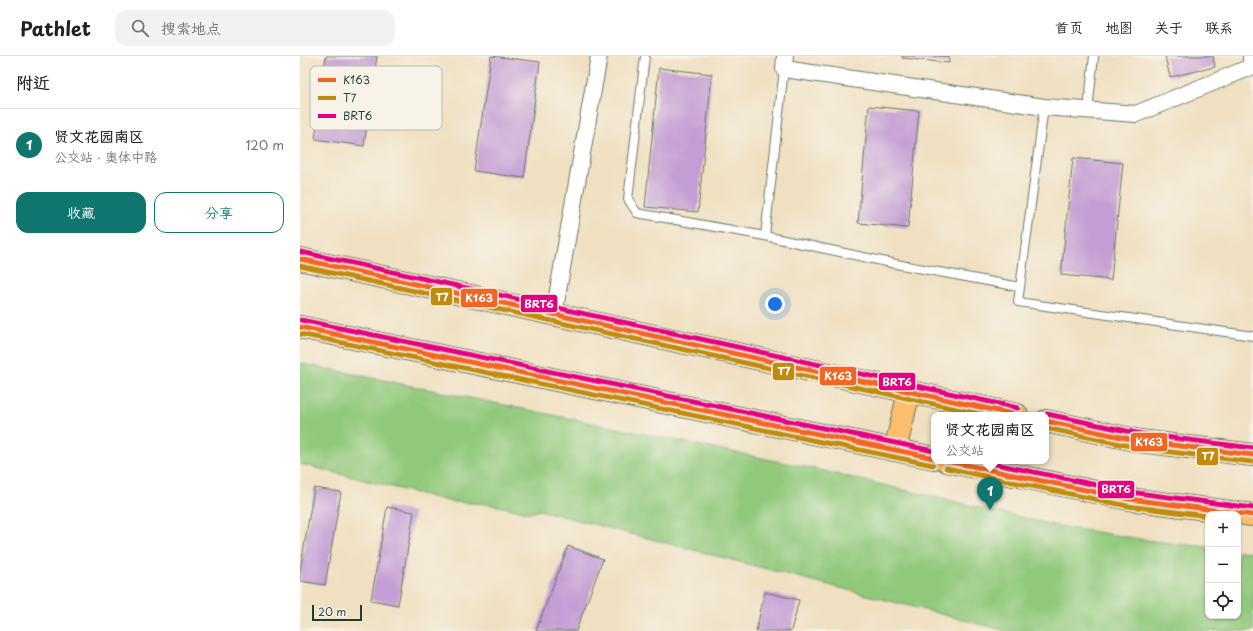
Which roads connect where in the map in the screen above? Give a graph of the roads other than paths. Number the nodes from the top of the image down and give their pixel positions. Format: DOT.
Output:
graph roads {
  1 [pos="599,56"];
  2 [pos="645,56"];
  3 [pos="1094,56"];
  4 [pos="784,62"];
  5 [pos="1252,63"];
  6 [pos="1044,107"];
  7 [pos="1088,110"];
  8 [pos="765,236"];
  9 [pos="300,259"];
  10 [pos="1020,287"];
  11 [pos="554,314"];
  12 [pos="300,327"];
  13 [pos="1253,336"];
  14 [pos="909,392"];
  15 [pos="1003,412"];
  16 [pos="1049,422"];
  17 [pos="895,450"];
  18 [pos="1253,455"];
  19 [pos="931,457"];
  20 [pos="961,464"];
  21 [pos="1253,515"];
  1 -- 11 [label="street"];
  2 -- 8 [label="lane"];
  3 -- 7 [label="lane"];
  4 -- 6 [label="street"];
  4 -- 8 [label="lane"];
  5 -- 7 [label="street"];
  6 -- 7 [label="street"];
  6 -- 10 [label="lane"];
  8 -- 10 [label="lane"];
  9 -- 11 [label="main road"];
  10 -- 13 [label="lane"];
  11 -- 14 [label="main road"];
  12 -- 17 [label="main road"];
  14 -- 15 [label="main road"];
  14 -- 17 [label="main road"];
  16 -- 18 [label="main road"];
  17 -- 19 [label="main road"];
  20 -- 21 [label="main road"];
}
